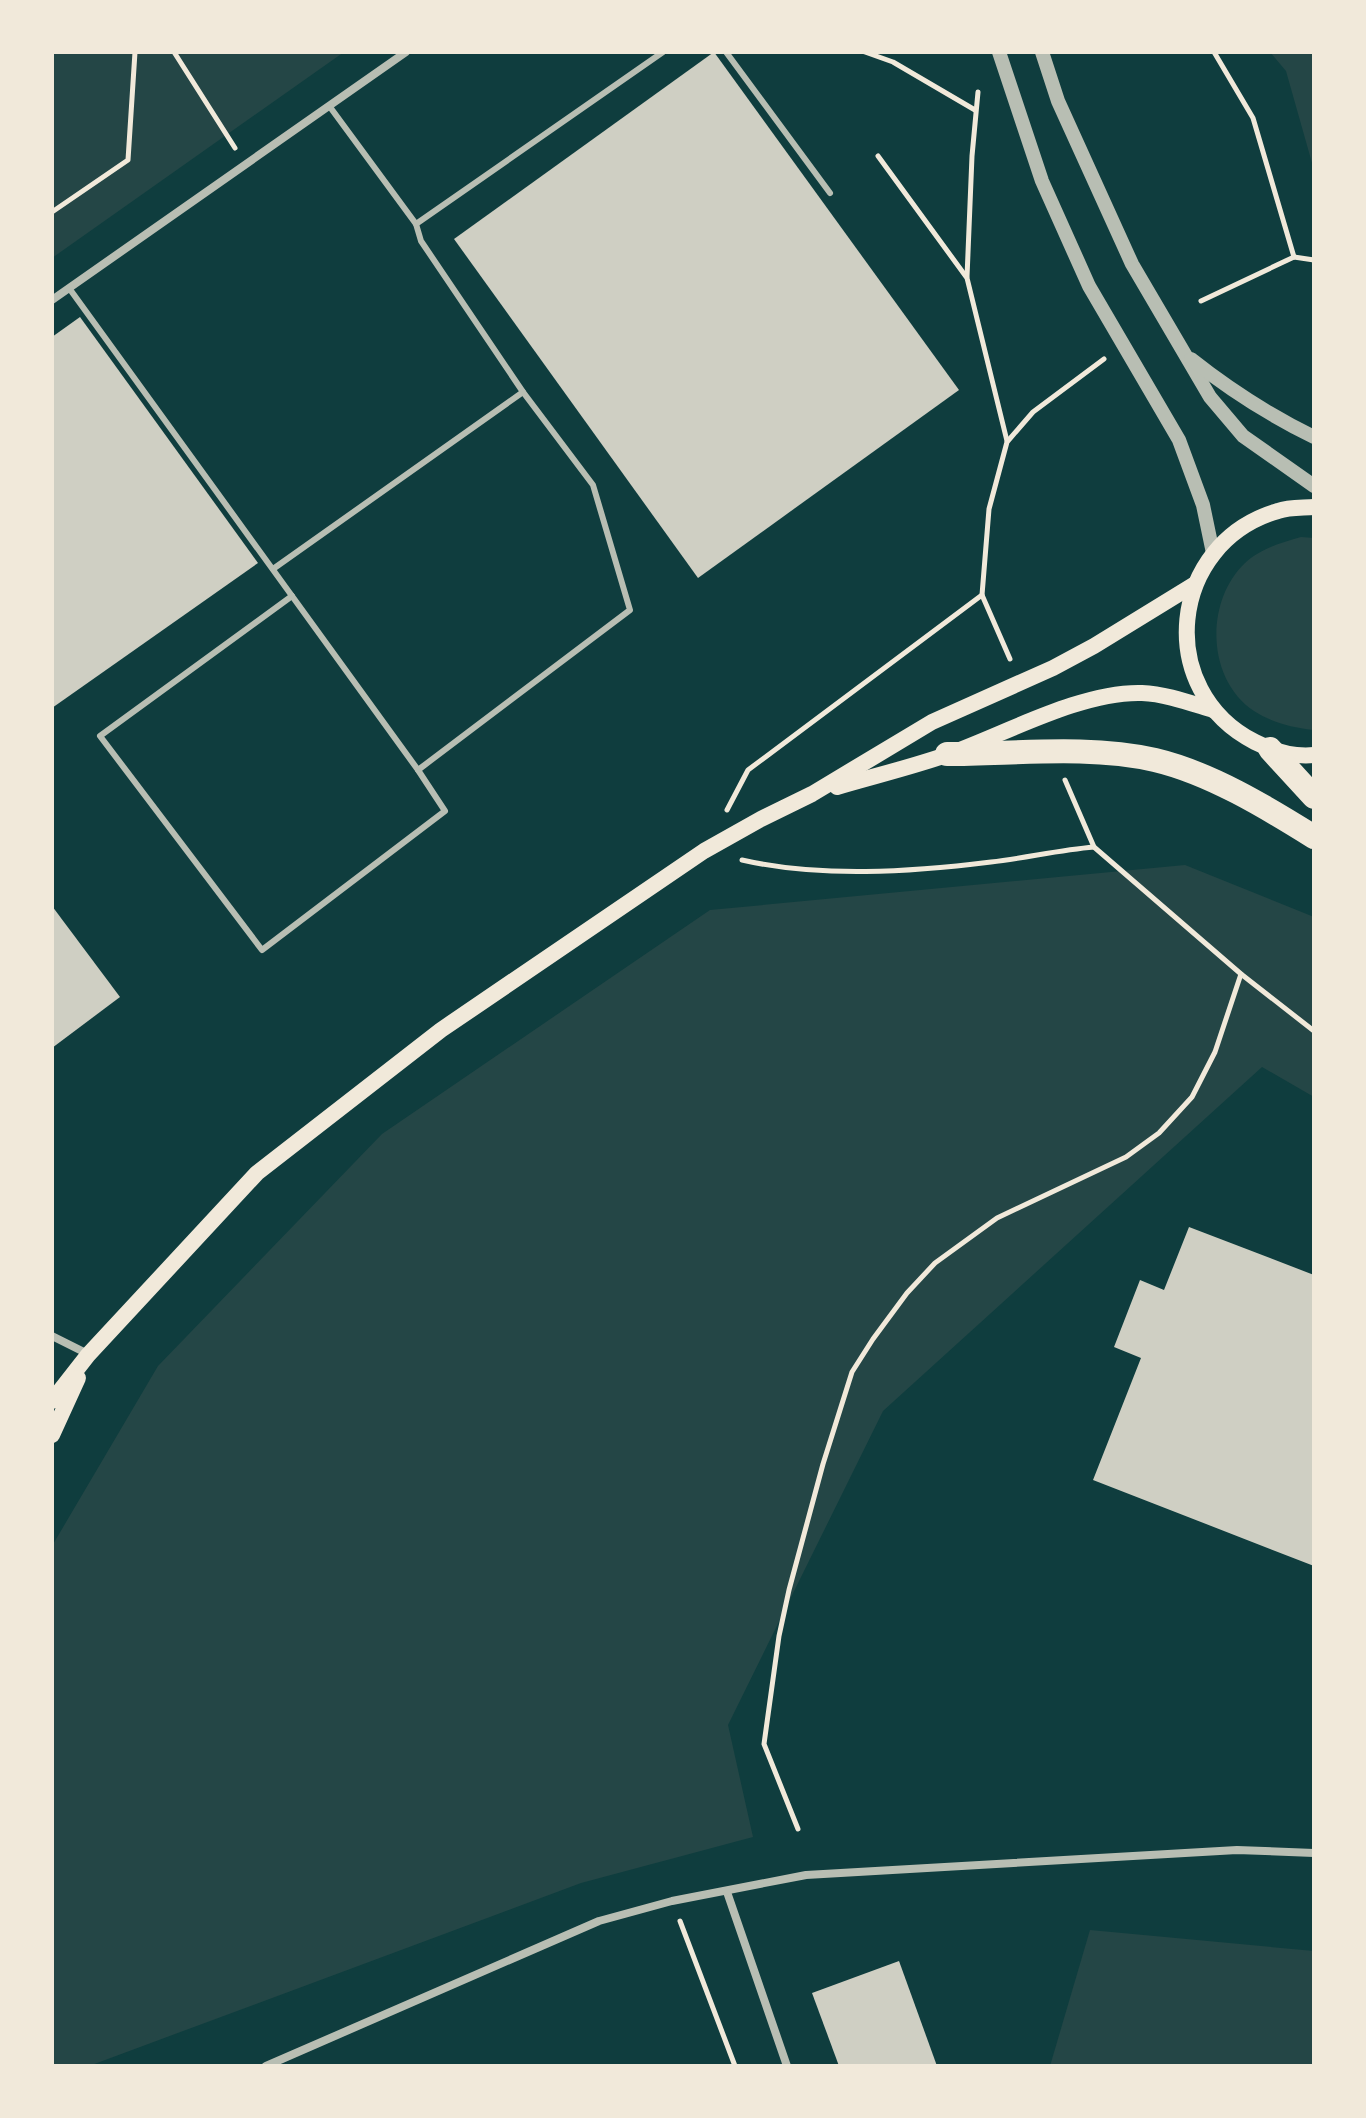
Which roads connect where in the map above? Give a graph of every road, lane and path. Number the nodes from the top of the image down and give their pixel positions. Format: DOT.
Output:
graph roads {
  1 [pos="135,52"];
  2 [pos="174,52"];
  3 [pos="406,52"];
  4 [pos="663,52"];
  5 [pos="726,52"];
  6 [pos="865,52"];
  7 [pos="999,52"];
  8 [pos="1042,52"];
  9 [pos="1214,52"];
  10 [pos="978,92"];
  11 [pos="330,107"];
  12 [pos="975,110"];
  13 [pos="878,156"];
  14 [pos="246,166"];
  15 [pos="830,193"];
  16 [pos="52,212"];
  17 [pos="416,224"];
  18 [pos="1294,257"];
  19 [pos="1314,260"];
  20 [pos="967,278"];
  21 [pos="69,288"];
  22 [pos="52,300"];
  23 [pos="1201,301"];
  24 [pos="1184,354"];
  25 [pos="1108,356"];
  26 [pos="523,392"];
  27 [pos="1314,437"];
  28 [pos="1007,442"];
  29 [pos="1314,486"];
  30 [pos="1314,507"];
  31 [pos="1213,553"];
  32 [pos="273,569"];
  33 [pos="1195,584"];
  34 [pos="982,595"];
  35 [pos="292,596"];
  36 [pos="1013,665"];
  37 [pos="1213,710"];
  38 [pos="1270,749"];
  39 [pos="947,754"];
  40 [pos="1314,755"];
  41 [pos="418,770"];
  42 [pos="1063,775"];
  43 [pos="812,794"];
  44 [pos="1314,797"];
  45 [pos="1314,837"];
  46 [pos="1094,847"];
  47 [pos="704,851"];
  48 [pos="1241,974"];
  49 [pos="1314,1031"];
  50 [pos="52,1336"];
  51 [pos="88,1355"];
  52 [pos="52,1401"];
  53 [pos="52,1435"];
  54 [pos="798,1829"];
  55 [pos="1314,1853"];
  56 [pos="727,1892"];
  57 [pos="672,1901"];
  58 [pos="266,2066"];
  59 [pos="735,2066"];
  60 [pos="787,2066"];
  1 -- 16 [label="path"];
  2 -- 14 [label="path"];
  3 -- 11 [label="street"];
  4 -- 17 [label="lane"];
  5 -- 15 [label="lane"];
  6 -- 12 [label="path"];
  7 -- 31 [label="street"];
  8 -- 24 [label="street"];
  9 -- 18 [label="path"];
  10 -- 12 [label="path"];
  11 -- 14 [label="street"];
  11 -- 17 [label="lane"];
  12 -- 20 [label="path"];
  13 -- 20 [label="path"];
  14 -- 21 [label="street"];
  17 -- 26 [label="lane"];
  18 -- 19 [label="path"];
  18 -- 23 [label="path"];
  20 -- 28 [label="path"];
  21 -- 22 [label="street"];
  21 -- 32 [label="lane"];
  24 -- 27 [label="street"];
  24 -- 29 [label="street"];
  25 -- 28 [label="path"];
  26 -- 32 [label="lane"];
  26 -- 41 [label="lane"];
  28 -- 34 [label="path"];
  30 -- 31 [label="main road"];
  31 -- 33 [label="main road"];
  32 -- 35 [label="lane"];
  33 -- 37 [label="main road"];
  33 -- 43 [label="main road"];
  34 -- 36 [label="path"];
  34 -- 47 [label="path"];
  35 -- 41 [label="lane"];
  35 -- 41 [label="lane"];
  37 -- 38 [label="main road"];
  37 -- 39 [label="main road"];
  38 -- 40 [label="main road"];
  38 -- 44 [label="highway"];
  39 -- 43 [label="main road"];
  39 -- 45 [label="highway"];
  42 -- 46 [label="path"];
  43 -- 47 [label="main road"];
  46 -- 47 [label="path"];
  46 -- 48 [label="path"];
  47 -- 51 [label="main road"];
  48 -- 49 [label="path"];
  48 -- 54 [label="path"];
  50 -- 51 [label="street"];
  51 -- 52 [label="main road"];
  51 -- 53 [label="main road"];
  55 -- 56 [label="street"];
  56 -- 57 [label="street"];
  56 -- 60 [label="street"];
  57 -- 58 [label="street"];
  57 -- 59 [label="path"];
}
